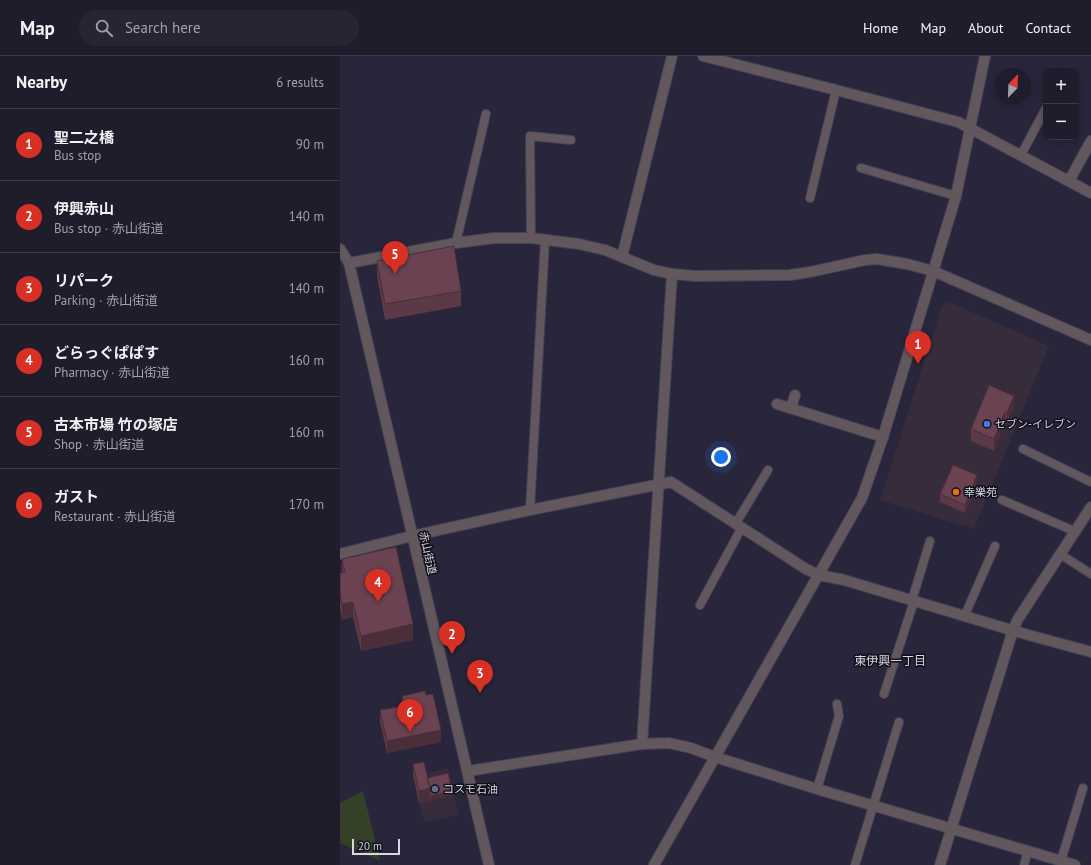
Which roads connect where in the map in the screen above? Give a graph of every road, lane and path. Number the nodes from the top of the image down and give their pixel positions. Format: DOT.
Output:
graph roads {
  1 [pos="672,56"];
  2 [pos="703,56"];
  3 [pos="985,56"];
  4 [pos="836,90"];
  5 [pos="486,114"];
  6 [pos="1043,114"];
  7 [pos="970,128"];
  8 [pos="571,140"];
  9 [pos="1091,141"];
  10 [pos="1021,155"];
  11 [pos="861,168"];
  12 [pos="1069,181"];
  13 [pos="1091,193"];
  14 [pos="956,196"];
  15 [pos="810,198"];
  16 [pos="531,238"];
  17 [pos="546,240"];
  18 [pos="456,243"];
  19 [pos="340,249"];
  20 [pos="622,257"];
  21 [pos="349,263"];
  22 [pos="933,271"];
  23 [pos="672,274"];
  24 [pos="1091,340"];
  25 [pos="795,394"];
  26 [pos="777,404"];
  27 [pos="791,408"];
  28 [pos="883,437"];
  29 [pos="1023,450"];
  30 [pos="768,470"];
  31 [pos="1091,482"];
  32 [pos="658,484"];
  33 [pos="1002,500"];
  34 [pos="1091,507"];
  35 [pos="530,510"];
  36 [pos="739,525"];
  37 [pos="1074,531"];
  38 [pos="412,536"];
  39 [pos="930,541"];
  40 [pos="994,546"];
  41 [pos="340,554"];
  42 [pos="1060,554"];
  43 [pos="1091,574"];
  44 [pos="819,575"];
  45 [pos="913,601"];
  46 [pos="700,605"];
  47 [pos="965,615"];
  48 [pos="1013,630"];
  49 [pos="1091,652"];
  50 [pos="884,694"];
  51 [pos="837,704"];
  52 [pos="899,722"];
  53 [pos="642,744"];
  54 [pos="715,757"];
  55 [pos="468,771"];
  56 [pos="1083,788"];
  57 [pos="817,789"];
  58 [pos="874,806"];
  59 [pos="951,828"];
  60 [pos="1028,851"];
  61 [pos="1061,861"];
  62 [pos="489,865"];
  63 [pos="654,865"];
  64 [pos="855,865"];
  65 [pos="940,865"];
  66 [pos="1024,865"];
  67 [pos="1075,865"];
  1 -- 20 [label="street"];
  2 -- 4 [label="street"];
  3 -- 7 [label="street"];
  4 -- 7 [label="street"];
  4 -- 15 [label="lane"];
  5 -- 18 [label="lane"];
  6 -- 10 [label="lane"];
  7 -- 10 [label="street"];
  7 -- 14 [label="street"];
  8 -- 16 [label="lane"];
  9 -- 12 [label="street"];
  10 -- 12 [label="street"];
  11 -- 14 [label="lane"];
  12 -- 13 [label="street"];
  14 -- 22 [label="street"];
  16 -- 17 [label="street"];
  16 -- 18 [label="street"];
  17 -- 20 [label="street"];
  17 -- 35 [label="lane"];
  18 -- 21 [label="street"];
  19 -- 21 [label="street, 赤山街道"];
  20 -- 23 [label="street"];
  21 -- 38 [label="street, 赤山街道"];
  22 -- 23 [label="street"];
  22 -- 24 [label="street"];
  22 -- 28 [label="street"];
  23 -- 32 [label="street"];
  25 -- 27 [label="street"];
  26 -- 27 [label="street"];
  27 -- 28 [label="street"];
  28 -- 44 [label="street"];
  29 -- 31 [label="lane"];
  30 -- 36 [label="lane"];
  32 -- 35 [label="street"];
  32 -- 36 [label="street"];
  32 -- 53 [label="street"];
  33 -- 37 [label="lane"];
  34 -- 37 [label="street"];
  35 -- 38 [label="street"];
  36 -- 44 [label="street"];
  36 -- 46 [label="lane"];
  37 -- 42 [label="street"];
  38 -- 41 [label="street"];
  38 -- 55 [label="street, 赤山街道"];
  39 -- 45 [label="lane"];
  40 -- 47 [label="lane"];
  42 -- 43 [label="lane"];
  42 -- 48 [label="street"];
  44 -- 45 [label="street"];
  44 -- 54 [label="street"];
  45 -- 47 [label="street"];
  45 -- 50 [label="lane"];
  47 -- 48 [label="street"];
  48 -- 49 [label="street"];
  48 -- 59 [label="street"];
  51 -- 57 [label="lane"];
  52 -- 58 [label="lane"];
  53 -- 54 [label="street"];
  53 -- 55 [label="street"];
  54 -- 57 [label="street"];
  54 -- 63 [label="street"];
  55 -- 62 [label="street, 赤山街道"];
  56 -- 61 [label="lane"];
  57 -- 58 [label="street"];
  58 -- 59 [label="street"];
  58 -- 64 [label="lane"];
  59 -- 60 [label="street"];
  59 -- 65 [label="street"];
  60 -- 61 [label="street"];
  60 -- 66 [label="lane"];
  61 -- 67 [label="street"];
}
